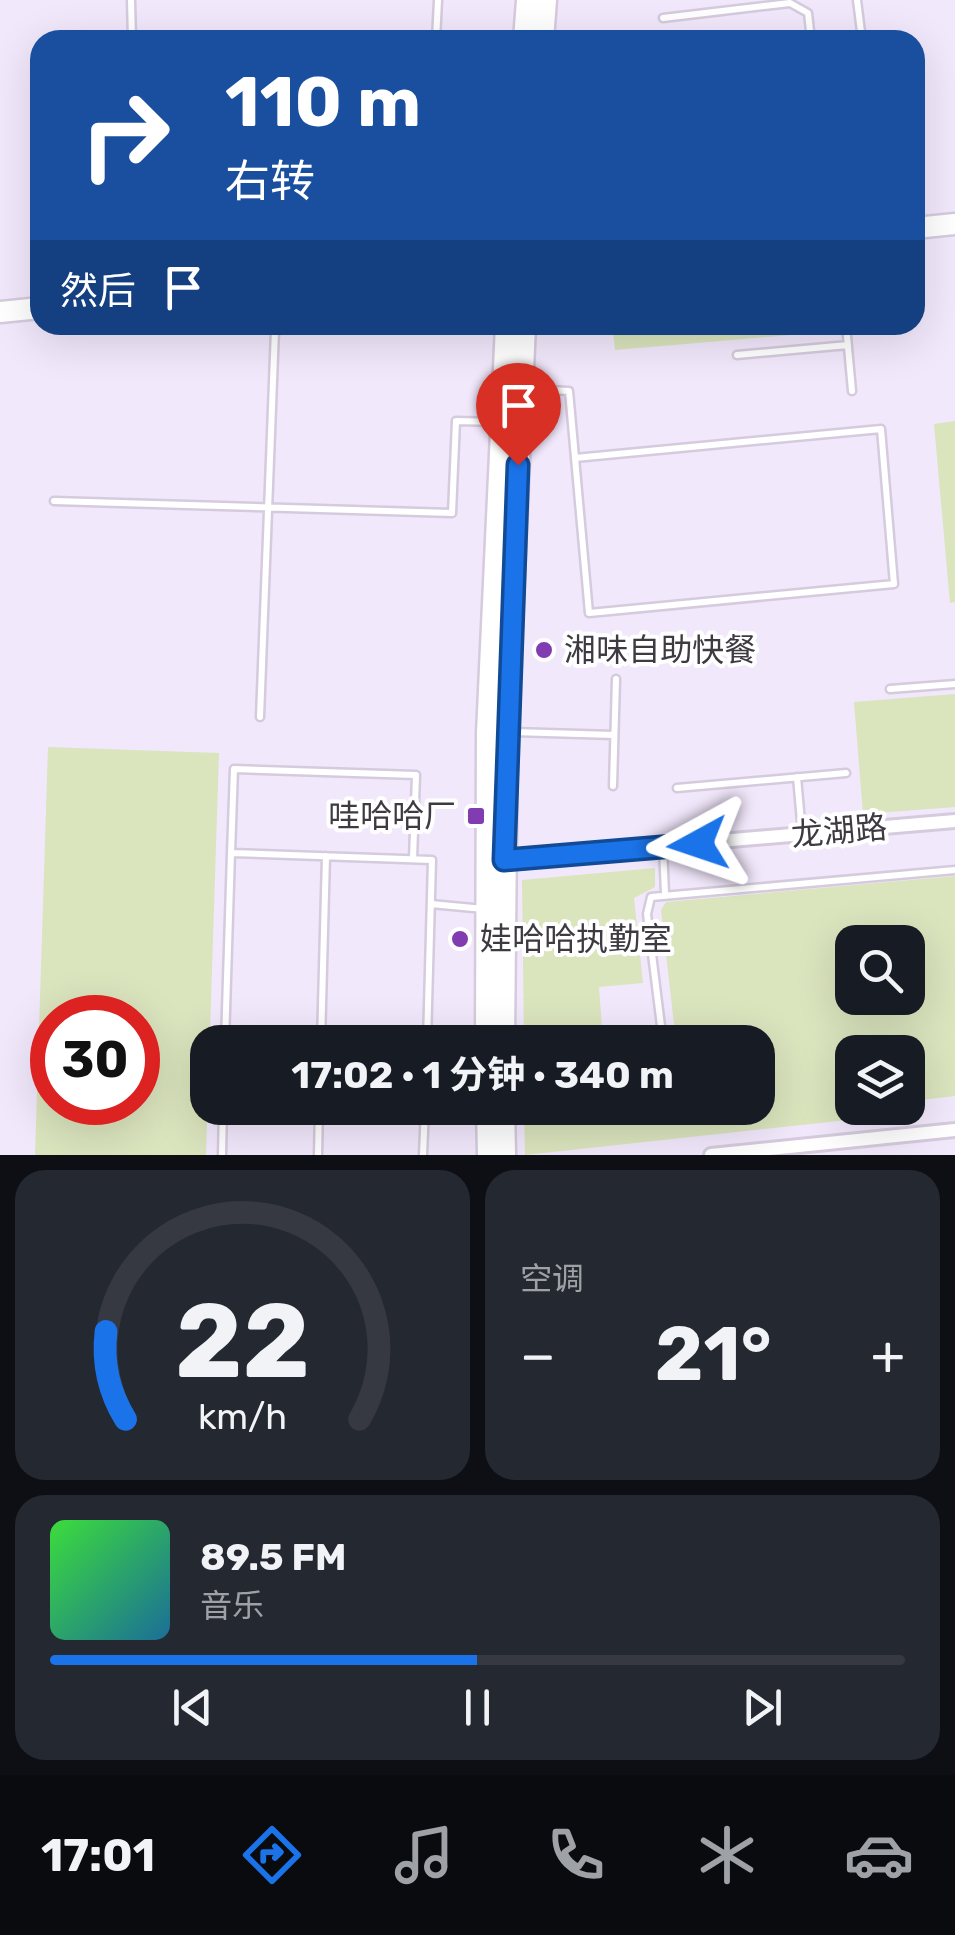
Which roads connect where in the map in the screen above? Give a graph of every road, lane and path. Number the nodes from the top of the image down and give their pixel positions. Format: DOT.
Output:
graph roads {
  1 [pos="131,0"];
  2 [pos="438,0"];
  3 [pos="526,0"];
  4 [pos="546,0"];
  5 [pos="858,0"];
  6 [pos="802,4"];
  7 [pos="663,18"];
  8 [pos="132,30"];
  9 [pos="436,30"];
  10 [pos="524,30"];
  11 [pos="544,30"];
  12 [pos="809,30"];
  13 [pos="861,30"];
  14 [pos="955,224"];
  15 [pos="925,227"];
  16 [pos="30,309"];
  17 [pos="0,312"];
  18 [pos="275,335"];
  19 [pos="505,335"];
  20 [pos="524,335"];
  21 [pos="847,335"];
  22 [pos="848,346"];
  23 [pos="737,355"];
  24 [pos="521,389"];
  25 [pos="852,391"];
  26 [pos="500,422"];
  27 [pos="575,458"];
  28 [pos="54,501"];
  29 [pos="268,508"];
  30 [pos="616,679"];
  31 [pos="955,684"];
  32 [pos="890,689"];
  33 [pos="260,717"];
  34 [pos="507,732"];
  35 [pos="614,734"];
  36 [pos="846,772"];
  37 [pos="797,777"];
  38 [pos="613,786"];
  39 [pos="677,788"];
  40 [pos="955,821"];
  41 [pos="802,834"];
  42 [pos="662,847"];
  43 [pos="231,853"];
  44 [pos="326,856"];
  45 [pos="413,859"];
  46 [pos="494,860"];
  47 [pos="955,870"];
  48 [pos="665,894"];
  49 [pos="431,904"];
  50 [pos="484,908"];
  51 [pos="226,1025"];
  52 [pos="321,1025"];
  53 [pos="427,1025"];
  54 [pos="486,1025"];
  55 [pos="503,1025"];
  56 [pos="661,1025"];
  57 [pos="223,1125"];
  58 [pos="319,1125"];
  59 [pos="424,1125"];
  60 [pos="487,1125"];
  61 [pos="504,1125"];
  62 [pos="955,1130"];
  63 [pos="222,1155"];
  64 [pos="318,1155"];
  65 [pos="423,1155"];
  66 [pos="488,1155"];
  67 [pos="504,1155"];
  68 [pos="711,1155"];
  1 -- 8 [label="lane"];
  2 -- 9 [label="lane"];
  3 -- 10 [label="main road"];
  4 -- 11 [label="main road"];
  5 -- 13 [label="lane"];
  6 -- 7 [label="lane"];
  6 -- 12 [label="lane"];
  14 -- 15 [label="main road"];
  16 -- 17 [label="main road"];
  18 -- 29 [label="lane"];
  19 -- 26 [label="main road"];
  20 -- 24 [label="main road"];
  21 -- 22 [label="lane"];
  22 -- 23 [label="lane"];
  22 -- 25 [label="lane"];
  24 -- 27 [label="lane"];
  24 -- 34 [label="main road"];
  26 -- 29 [label="lane"];
  26 -- 46 [label="main road"];
  27 -- 27 [label="lane"];
  28 -- 29 [label="lane"];
  29 -- 33 [label="lane"];
  30 -- 35 [label="lane"];
  31 -- 32 [label="lane"];
  34 -- 35 [label="lane"];
  34 -- 46 [label="main road"];
  35 -- 38 [label="lane"];
  36 -- 37 [label="lane"];
  37 -- 39 [label="lane"];
  37 -- 41 [label="lane"];
  40 -- 41 [label="street, 龙湖路"];
  41 -- 42 [label="street, 龙湖路"];
  42 -- 46 [label="street, 龙湖路"];
  42 -- 48 [label="lane"];
  43 -- 44 [label="lane"];
  43 -- 45 [label="lane"];
  43 -- 51 [label="lane"];
  44 -- 45 [label="lane"];
  44 -- 52 [label="lane"];
  45 -- 49 [label="lane"];
  46 -- 50 [label="main road"];
  46 -- 55 [label="main road"];
  47 -- 48 [label="lane"];
  48 -- 56 [label="lane"];
  49 -- 50 [label="lane"];
  49 -- 53 [label="lane"];
  50 -- 54 [label="main road"];
  57 -- 63 [label="lane"];
  58 -- 64 [label="lane"];
  59 -- 65 [label="lane"];
  60 -- 66 [label="main road"];
  61 -- 67 [label="main road"];
  62 -- 68 [label="street"];
}
